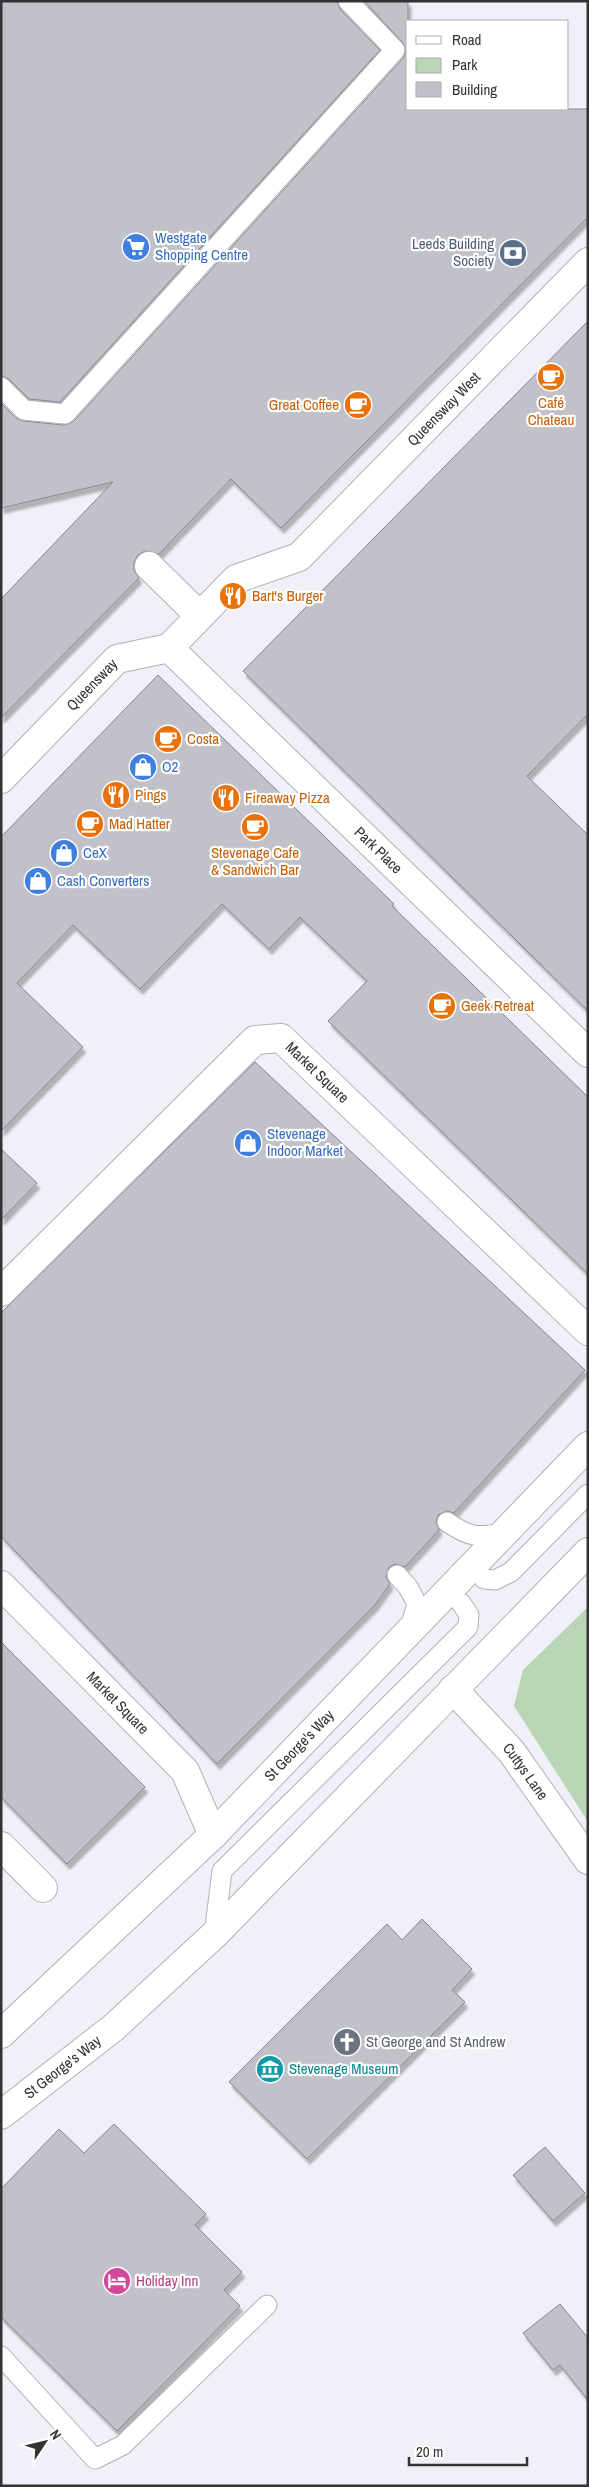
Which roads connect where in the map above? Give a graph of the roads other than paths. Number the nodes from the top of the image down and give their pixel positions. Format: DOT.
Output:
graph roads {
  1 [pos="348,1"];
  2 [pos="588,262"];
  3 [pos="1,387"];
  4 [pos="149,566"];
  5 [pos="199,615"];
  6 [pos="169,648"];
  7 [pos="1,779"];
  8 [pos="588,1053"];
  9 [pos="1,1292"];
  10 [pos="588,1331"];
  11 [pos="588,1446"];
  12 [pos="588,1494"];
  13 [pos="447,1522"];
  14 [pos="503,1534"];
  15 [pos="588,1552"];
  16 [pos="397,1575"];
  17 [pos="484,1578"];
  18 [pos="1,1585"];
  19 [pos="462,1603"];
  20 [pos="409,1632"];
  21 [pos="453,1689"];
  22 [pos="213,1835"];
  23 [pos="1,1846"];
  24 [pos="588,1860"];
  25 [pos="43,1888"];
  26 [pos="214,1935"];
  27 [pos="1,2034"];
  28 [pos="1,2115"];
  29 [pos="267,2305"];
  30 [pos="1,2356"];
  1 -- 3 [label="lane"];
  2 -- 5 [label="street, Queensway West"];
  4 -- 5 [label="street"];
  5 -- 6 [label="street"];
  6 -- 7 [label="street, Queensway"];
  6 -- 8 [label="street, Park Place"];
  9 -- 10 [label="street, Market Square"];
  11 -- 14 [label="street, St George's Way"];
  12 -- 17 [label="lane"];
  13 -- 14 [label="lane"];
  14 -- 20 [label="street, St George's Way"];
  15 -- 21 [label="street, St George's Way"];
  16 -- 20 [label="lane"];
  18 -- 22 [label="street, Market Square"];
  19 -- 26 [label="lane"];
  20 -- 22 [label="street, St George's Way"];
  21 -- 24 [label="street, Cuttys Lane"];
  21 -- 26 [label="street, St George's Way"];
  22 -- 27 [label="street, St George's Way"];
  23 -- 25 [label="street"];
  26 -- 28 [label="street, St George's Way"];
  29 -- 30 [label="lane"];
}
